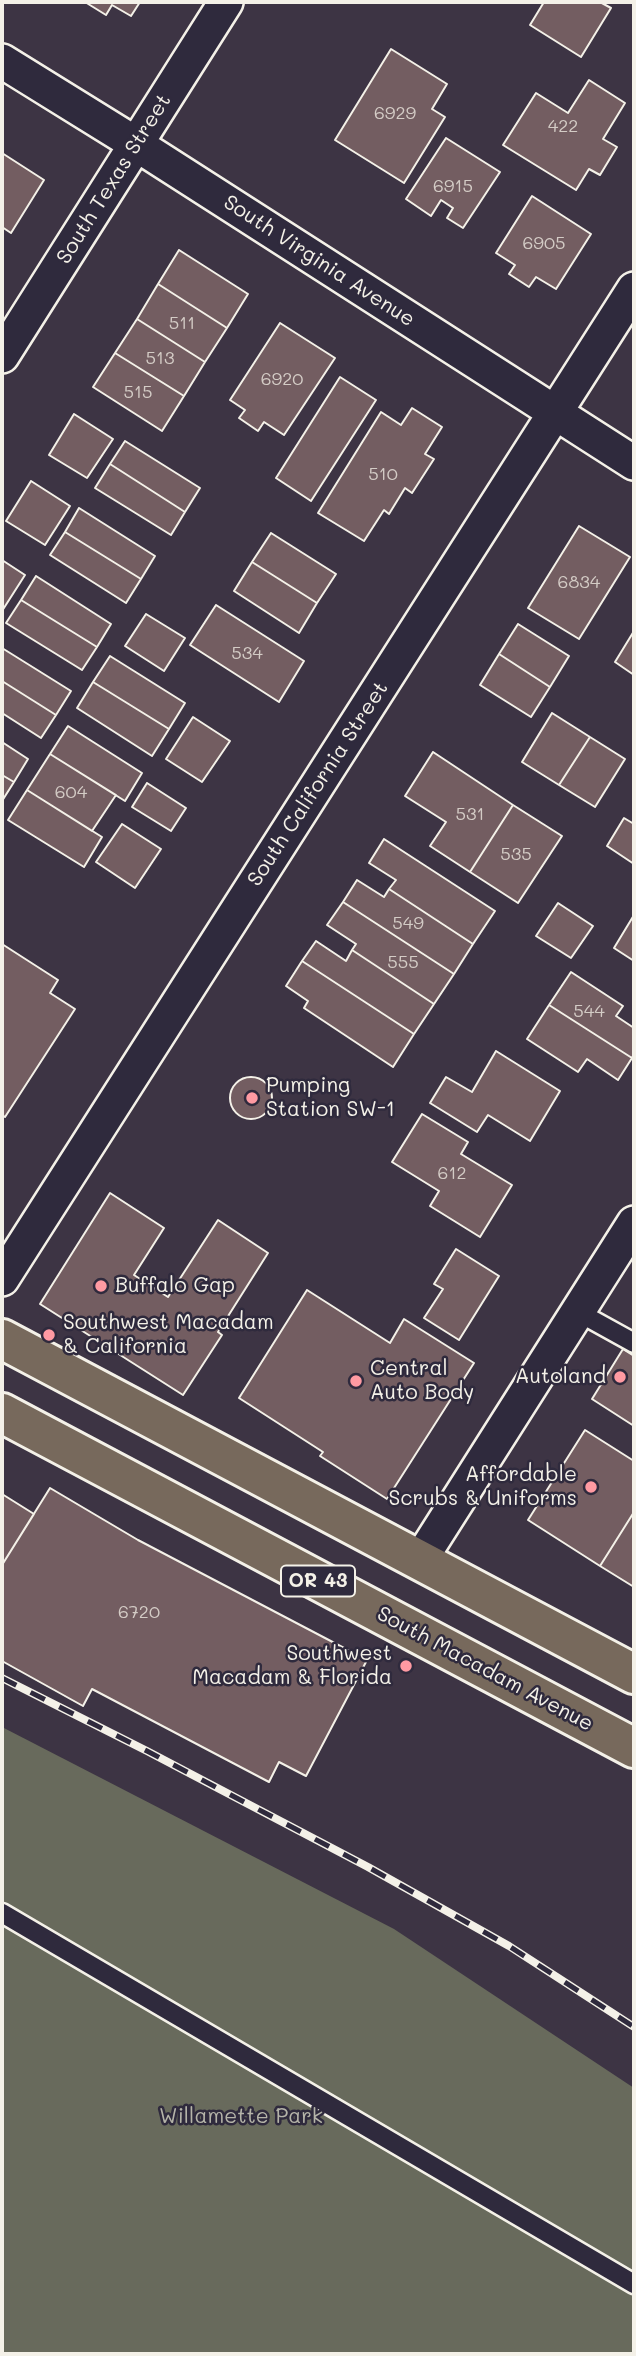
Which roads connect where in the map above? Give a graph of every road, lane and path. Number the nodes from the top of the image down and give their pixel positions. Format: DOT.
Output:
graph roads {
  1 [pos="226,2"];
  2 [pos="2,61"];
  3 [pos="136,144"];
  4 [pos="634,289"];
  5 [pos="2,356"];
  6 [pos="555,412"];
  7 [pos="634,463"];
  8 [pos="634,1223"];
  9 [pos="2,1279"];
  10 [pos="578,1312"];
  11 [pos="2,1339"];
  12 [pos="634,1343"];
  13 [pos="2,1413"];
  14 [pos="421,1560"];
  15 [pos="634,1674"];
  16 [pos="634,1748"];
  17 [pos="2,1913"];
  18 [pos="634,2284"];
  1 -- 3 [label="street, South Texas Street"];
  2 -- 3 [label="street, South Virginia Avenue"];
  3 -- 5 [label="street, South Texas Street"];
  3 -- 6 [label="street, South Virginia Avenue"];
  4 -- 6 [label="street, South California Street"];
  6 -- 7 [label="street, South Virginia Avenue"];
  6 -- 9 [label="street, South California Street"];
  8 -- 10 [label="street"];
  10 -- 12 [label="lane"];
  10 -- 14 [label="street"];
  11 -- 14 [label="main road"];
  13 -- 16 [label="main road, South Macadam Avenue / OR 43"];
  14 -- 15 [label="main road"];
  17 -- 18 [label="lane"];
}
